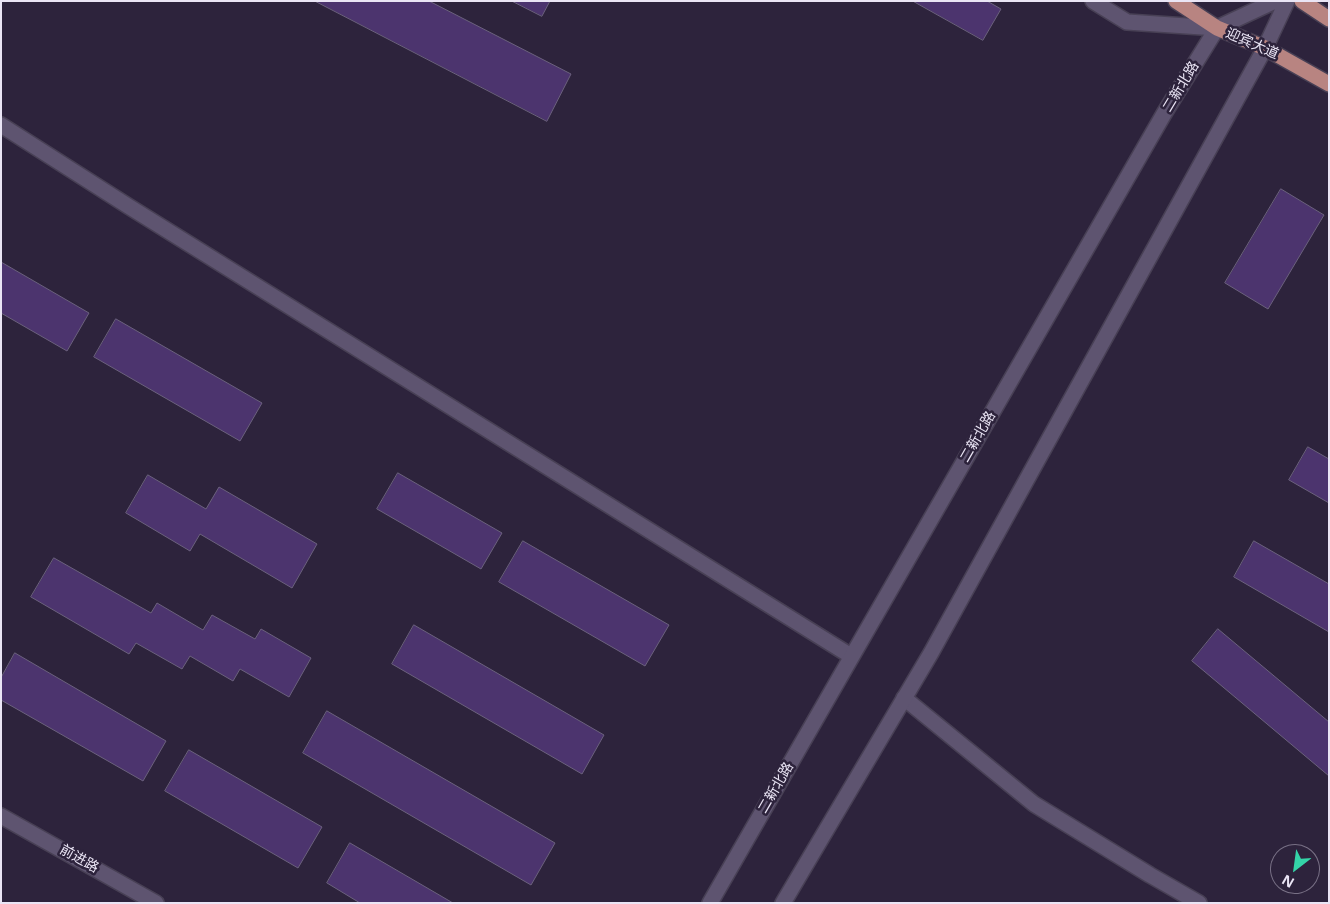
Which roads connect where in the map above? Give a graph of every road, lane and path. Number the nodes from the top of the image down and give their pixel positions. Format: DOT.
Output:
graph roads {
  1 [pos="1093,1"];
  2 [pos="1176,1"];
  3 [pos="1275,1"];
  4 [pos="1288,1"];
  5 [pos="1302,1"];
  6 [pos="1329,19"];
  7 [pos="1217,28"];
  8 [pos="1265,48"];
  9 [pos="1329,84"];
  10 [pos="1,125"];
  11 [pos="852,656"];
  12 [pos="904,698"];
  13 [pos="1,816"];
  14 [pos="156,903"];
  15 [pos="710,903"];
  16 [pos="783,903"];
  17 [pos="1199,903"];
  1 -- 7 [label="main road"];
  2 -- 7 [label="main road, 迎宾大道"];
  3 -- 7 [label="main road"];
  4 -- 8 [label="main road"];
  5 -- 6 [label="main road"];
  7 -- 8 [label="main road, 迎宾大道"];
  7 -- 11 [label="main road, 二新北路"];
  8 -- 9 [label="main road, 迎宾大道"];
  8 -- 12 [label="main road"];
  10 -- 11 [label="main road"];
  11 -- 15 [label="main road, 二新北路"];
  12 -- 16 [label="main road"];
  12 -- 17 [label="main road"];
  13 -- 14 [label="main road, 前进路"];
}
